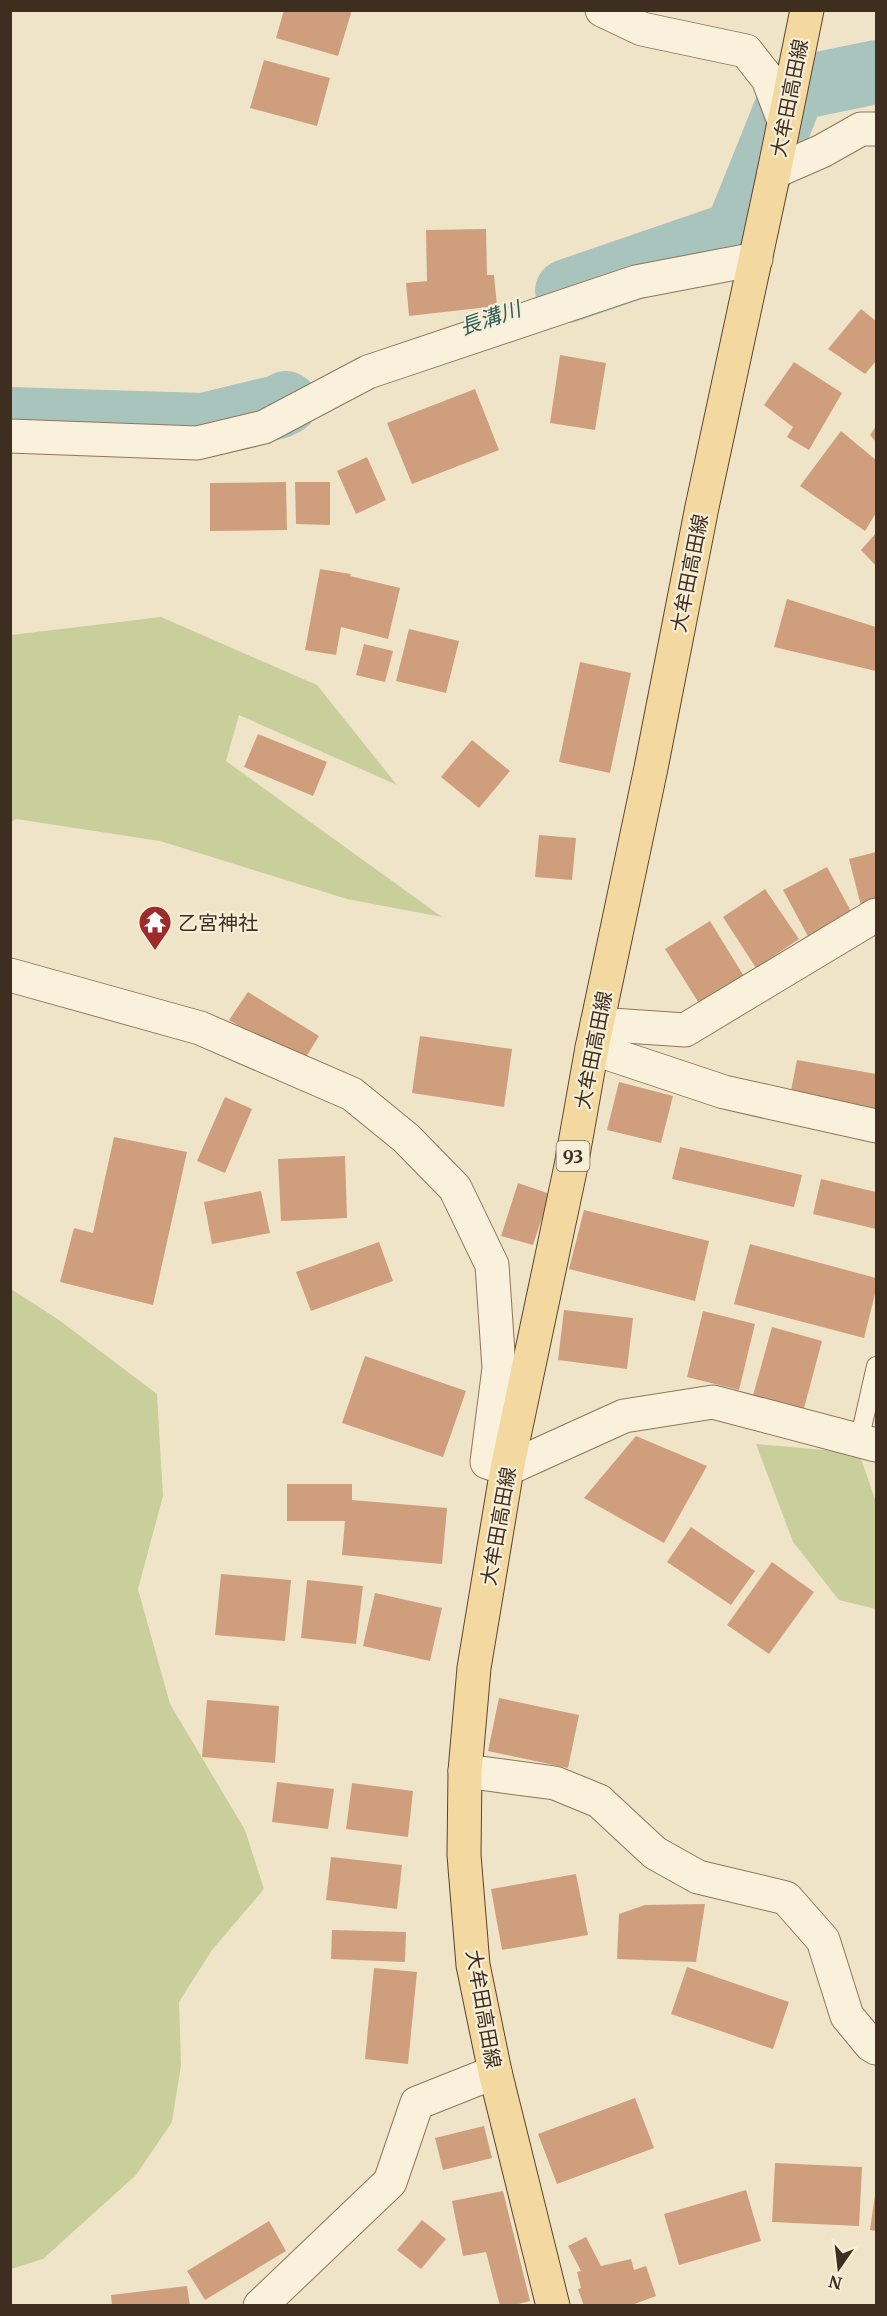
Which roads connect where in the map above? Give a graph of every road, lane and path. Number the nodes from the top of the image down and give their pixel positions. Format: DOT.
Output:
graph roads {
  1 [pos="602,10"];
  2 [pos="807,10"];
  3 [pos="784,121"];
  4 [pos="876,129"];
  5 [pos="774,172"];
  6 [pos="756,259"];
  7 [pos="10,436"];
  8 [pos="876,915"];
  9 [pos="10,975"];
  10 [pos="594,1036"];
  11 [pos="876,1126"];
  12 [pos="876,1366"];
  13 [pos="868,1443"];
  14 [pos="507,1469"];
  15 [pos="465,1771"];
  16 [pos="876,2048"];
  17 [pos="495,2072"];
  18 [pos="260,2306"];
  19 [pos="554,2306"];
  1 -- 3 [label="street"];
  2 -- 3 [label="main road, 大牟田高田線 / 93"];
  3 -- 5 [label="main road, 大牟田高田線 / 93"];
  4 -- 5 [label="street"];
  5 -- 6 [label="main road, 大牟田高田線 / 93"];
  6 -- 7 [label="street"];
  6 -- 10 [label="main road, 大牟田高田線 / 93"];
  8 -- 10 [label="street"];
  9 -- 14 [label="street"];
  10 -- 11 [label="street"];
  10 -- 14 [label="main road, 大牟田高田線 / 93"];
  12 -- 13 [label="lane"];
  13 -- 14 [label="street"];
  14 -- 15 [label="main road, 大牟田高田線 / 93"];
  15 -- 16 [label="street"];
  15 -- 17 [label="main road, 大牟田高田線 / 93"];
  17 -- 18 [label="street"];
  17 -- 19 [label="main road, 大牟田高田線 / 93"];
}
